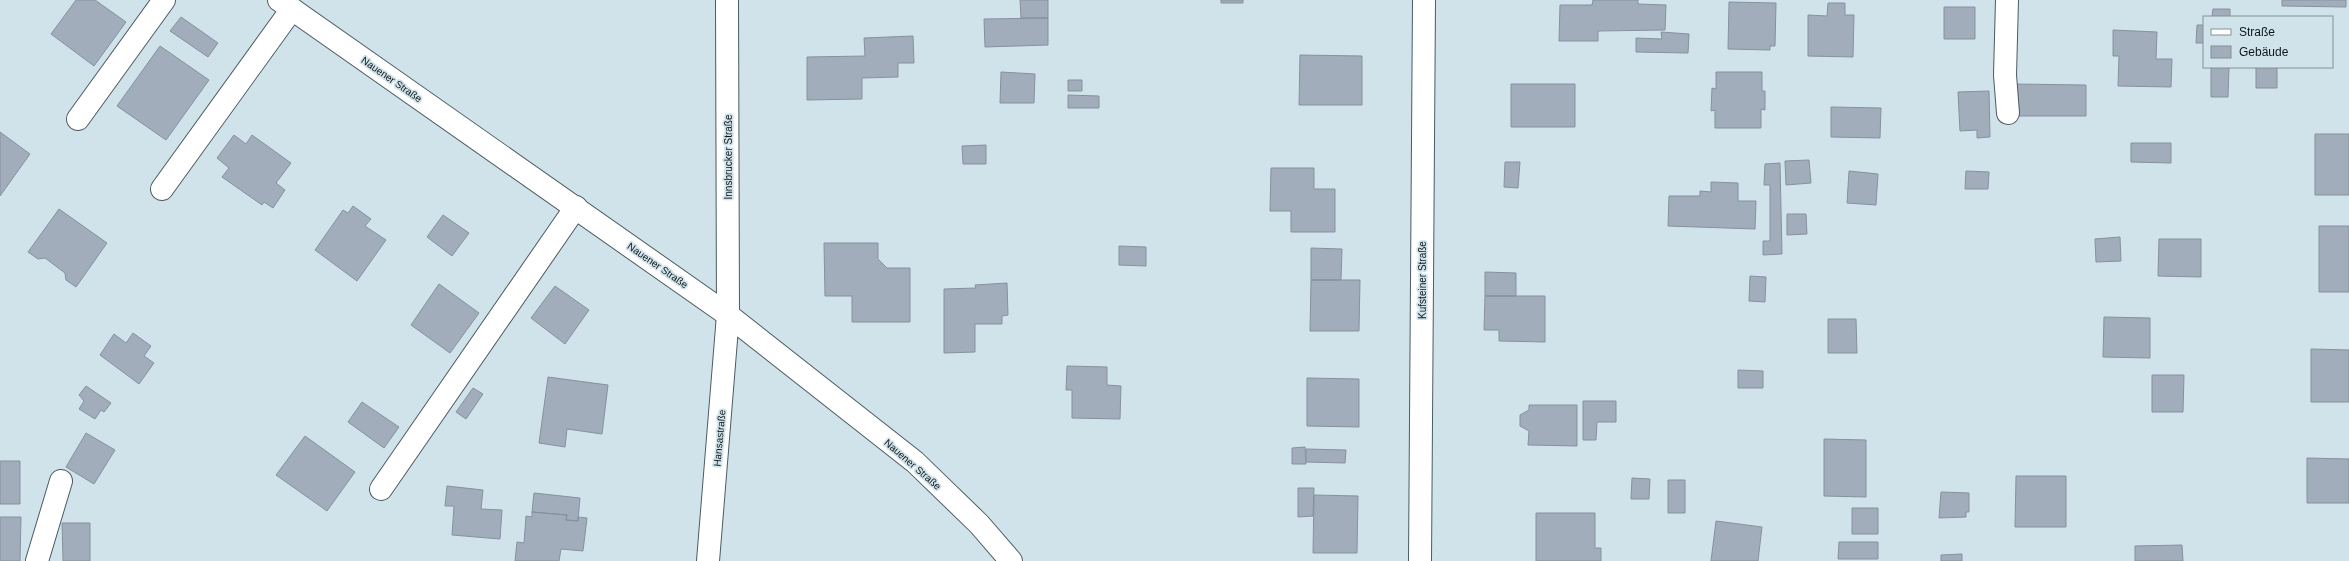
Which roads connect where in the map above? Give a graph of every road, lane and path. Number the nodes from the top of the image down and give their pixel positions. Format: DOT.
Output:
graph roads {
  1 [pos="164,0"];
  2 [pos="727,0"];
  3 [pos="1424,0"];
  4 [pos="2007,0"];
  5 [pos="286,4"];
  6 [pos="2008,113"];
  7 [pos="78,119"];
  8 [pos="162,189"];
  9 [pos="576,207"];
  10 [pos="728,315"];
  11 [pos="61,481"];
  12 [pos="381,489"];
  13 [pos="37,561"];
  14 [pos="708,561"];
  15 [pos="1011,561"];
  16 [pos="1420,561"];
  1 -- 7 [label="street"];
  2 -- 10 [label="street, Innsbrucker Straße"];
  3 -- 16 [label="street, Kufsteiner Straße"];
  4 -- 6 [label="street"];
  5 -- 8 [label="street"];
  5 -- 9 [label="street, Nauener Straße"];
  9 -- 10 [label="street, Nauener Straße"];
  9 -- 12 [label="street"];
  10 -- 14 [label="street, Hansastraße"];
  10 -- 15 [label="street, Nauener Straße"];
  11 -- 13 [label="street"];
}
